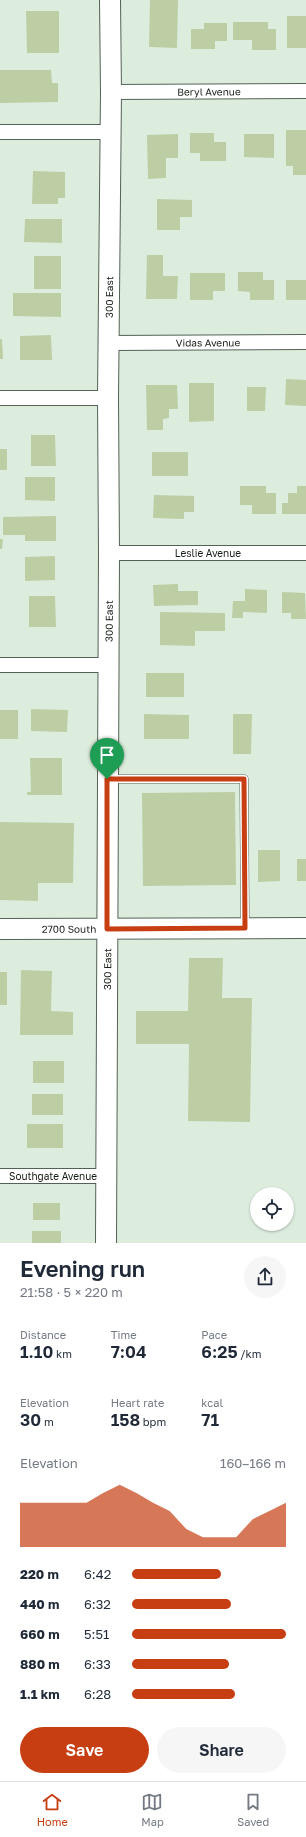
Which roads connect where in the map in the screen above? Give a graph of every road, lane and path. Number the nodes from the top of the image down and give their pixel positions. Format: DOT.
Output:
graph roads {
  1 [pos="110,0"];
  2 [pos="306,91"];
  3 [pos="111,92"];
  4 [pos="0,132"];
  5 [pos="111,132"];
  6 [pos="306,342"];
  7 [pos="109,343"];
  8 [pos="0,398"];
  9 [pos="108,398"];
  10 [pos="306,552"];
  11 [pos="109,553"];
  12 [pos="0,665"];
  13 [pos="108,665"];
  14 [pos="107,779"];
  15 [pos="245,928"];
  16 [pos="306,928"];
  17 [pos="0,929"];
  18 [pos="107,929"];
  19 [pos="0,1176"];
  20 [pos="106,1176"];
  21 [pos="106,1243"];
  1 -- 3 [label="street, 300 East"];
  2 -- 3 [label="street, Beryl Avenue"];
  3 -- 5 [label="street, 300 East"];
  4 -- 5 [label="street"];
  5 -- 7 [label="street, 300 East"];
  6 -- 7 [label="street, Vidas Avenue"];
  7 -- 9 [label="street, 300 East"];
  8 -- 9 [label="street"];
  9 -- 11 [label="street, 300 East"];
  10 -- 11 [label="street, Leslie Avenue"];
  11 -- 13 [label="street, 300 East"];
  12 -- 13 [label="street"];
  13 -- 14 [label="street, 300 East"];
  14 -- 15 [label="lane"];
  14 -- 18 [label="street, 300 East"];
  15 -- 16 [label="street, 2700 South"];
  15 -- 18 [label="street, 2700 South"];
  17 -- 18 [label="street, 2700 South"];
  18 -- 20 [label="street, 300 East"];
  19 -- 20 [label="street, Southgate Avenue"];
  20 -- 21 [label="street, 300 East"];
}
